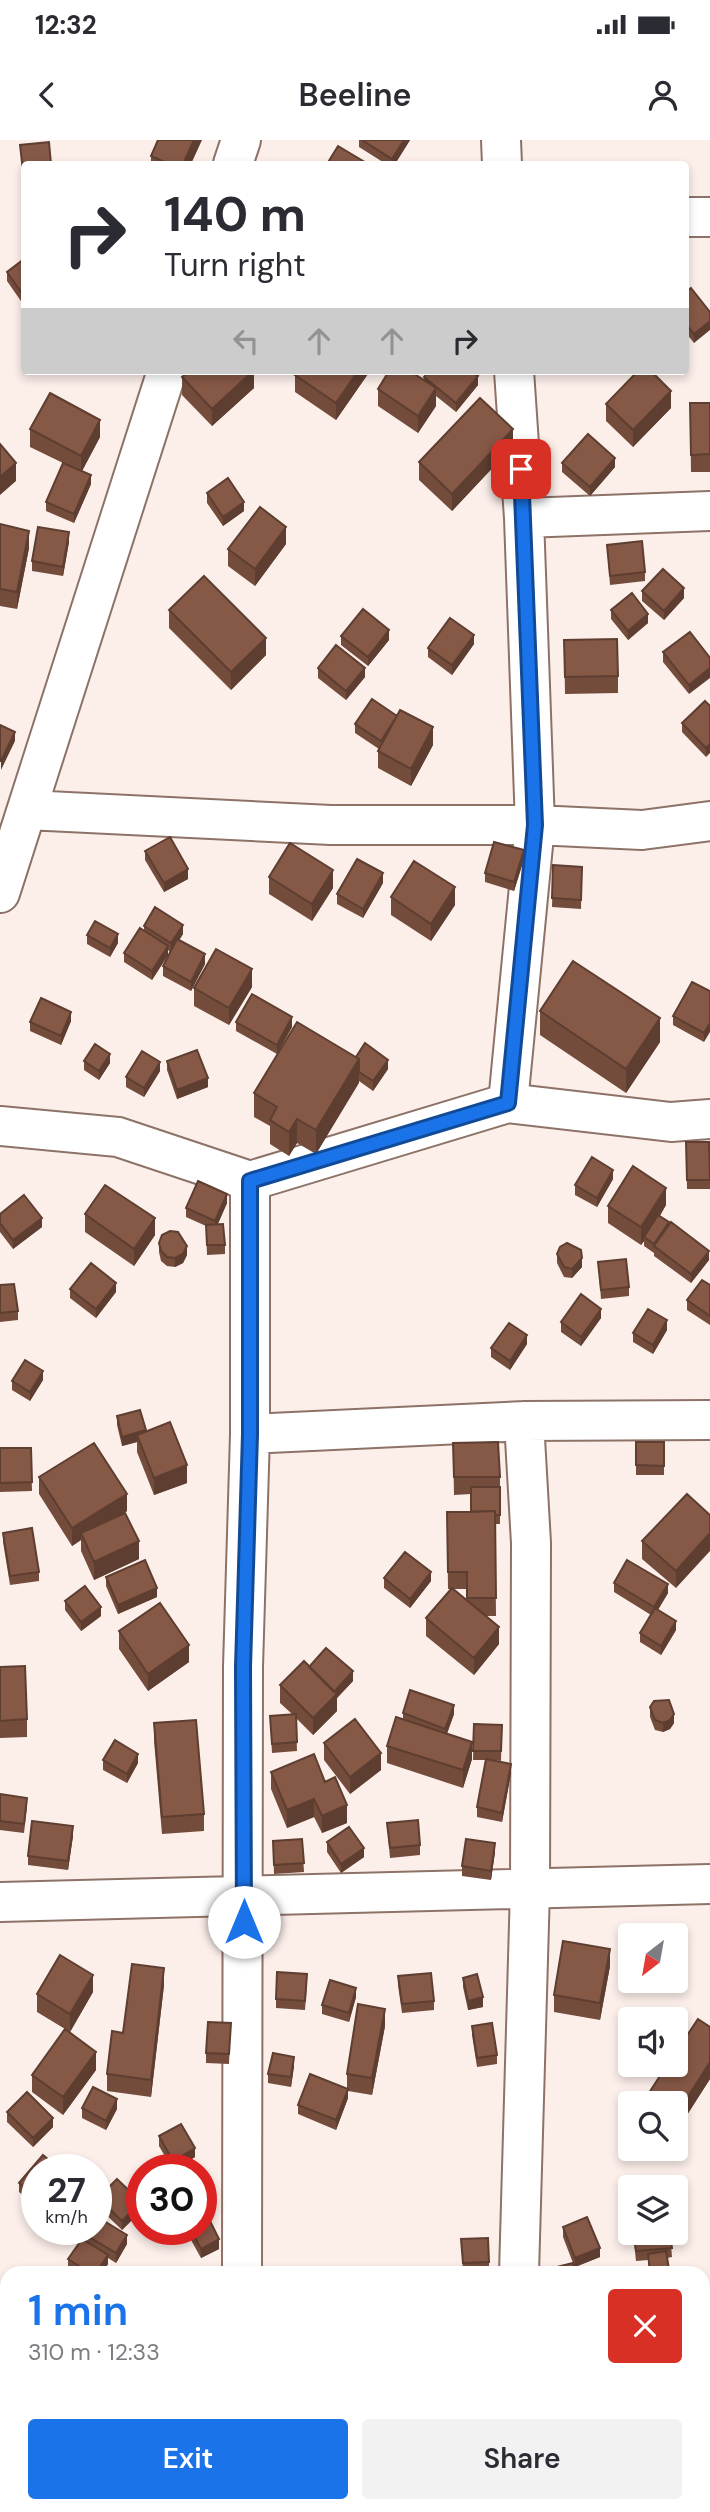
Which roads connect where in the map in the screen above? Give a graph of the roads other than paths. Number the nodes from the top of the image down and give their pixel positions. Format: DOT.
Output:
graph roads {
  1 [pos="241,140"];
  2 [pos="501,140"];
  3 [pos="234,161"];
  4 [pos="502,161"];
  5 [pos="710,216"];
  6 [pos="689,217"];
  7 [pos="166,375"];
  8 [pos="514,375"];
  9 [pos="710,511"];
  10 [pos="524,518"];
  11 [pos="27,810"];
  12 [pos="710,821"];
  13 [pos="535,825"];
  14 [pos="0,893"];
  15 [pos="508,1103"];
  16 [pos="710,1119"];
  17 [pos="0,1126"];
  18 [pos="250,1181"];
  19 [pos="710,1420"];
  20 [pos="524,1421"];
  21 [pos="250,1434"];
  22 [pos="710,1884"];
  23 [pos="530,1889"];
  24 [pos="244,1896"];
  25 [pos="0,1902"];
  26 [pos="242,2266"];
  27 [pos="519,2266"];
  1 -- 3 [label="street"];
  2 -- 4 [label="street"];
  5 -- 6 [label="street"];
  7 -- 11 [label="street"];
  8 -- 10 [label="street"];
  9 -- 10 [label="street"];
  10 -- 13 [label="street"];
  11 -- 13 [label="street"];
  11 -- 14 [label="street"];
  12 -- 13 [label="street"];
  13 -- 15 [label="street"];
  15 -- 16 [label="street"];
  15 -- 18 [label="street"];
  17 -- 18 [label="street"];
  18 -- 21 [label="street"];
  19 -- 20 [label="street"];
  20 -- 21 [label="street"];
  20 -- 23 [label="street"];
  21 -- 24 [label="street"];
  22 -- 23 [label="street"];
  23 -- 24 [label="street"];
  23 -- 27 [label="street"];
  24 -- 25 [label="street"];
  24 -- 26 [label="street"];
}
